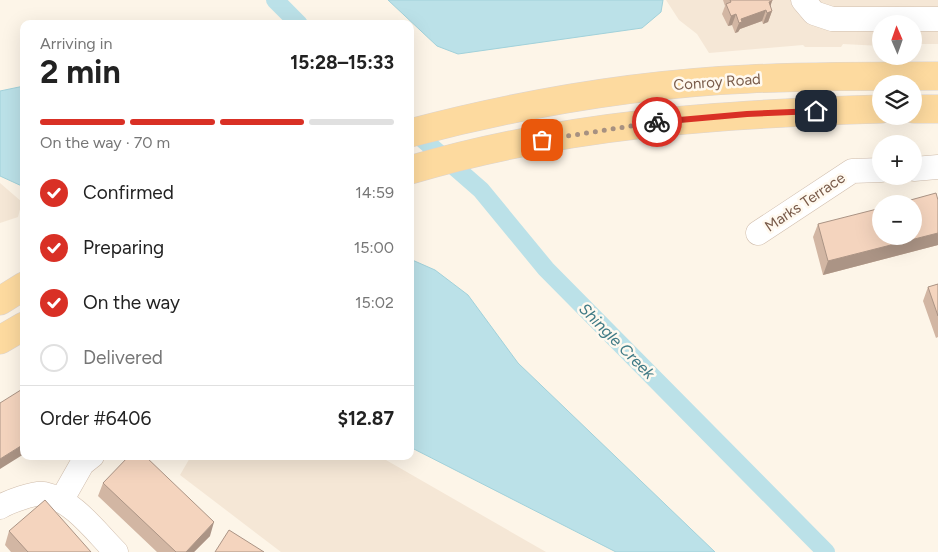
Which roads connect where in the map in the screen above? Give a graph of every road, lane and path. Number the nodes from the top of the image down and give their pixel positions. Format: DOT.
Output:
graph roads {
  1 [pos="803,0"];
  2 [pos="938,19"];
  3 [pos="938,76"];
  4 [pos="872,109"];
  5 [pos="922,109"];
  6 [pos="938,109"];
  7 [pos="414,132"];
  8 [pos="938,167"];
  9 [pos="922,168"];
  10 [pos="414,169"];
  11 [pos="872,170"];
  12 [pos="758,233"];
  13 [pos="20,288"];
  14 [pos="0,301"];
  15 [pos="20,328"];
  16 [pos="0,340"];
  17 [pos="87,460"];
  18 [pos="61,501"];
  19 [pos="0,507"];
  20 [pos="116,552"];
  1 -- 2 [label="lane"];
  3 -- 7 [label="main road, Conroy Road"];
  4 -- 10 [label="main road"];
  5 -- 6 [label="main road"];
  8 -- 9 [label="lane"];
  11 -- 12 [label="lane, Marks Terrace"];
  13 -- 14 [label="main road"];
  15 -- 16 [label="main road"];
  17 -- 18 [label="lane"];
  18 -- 19 [label="lane"];
  18 -- 20 [label="lane"];
}
